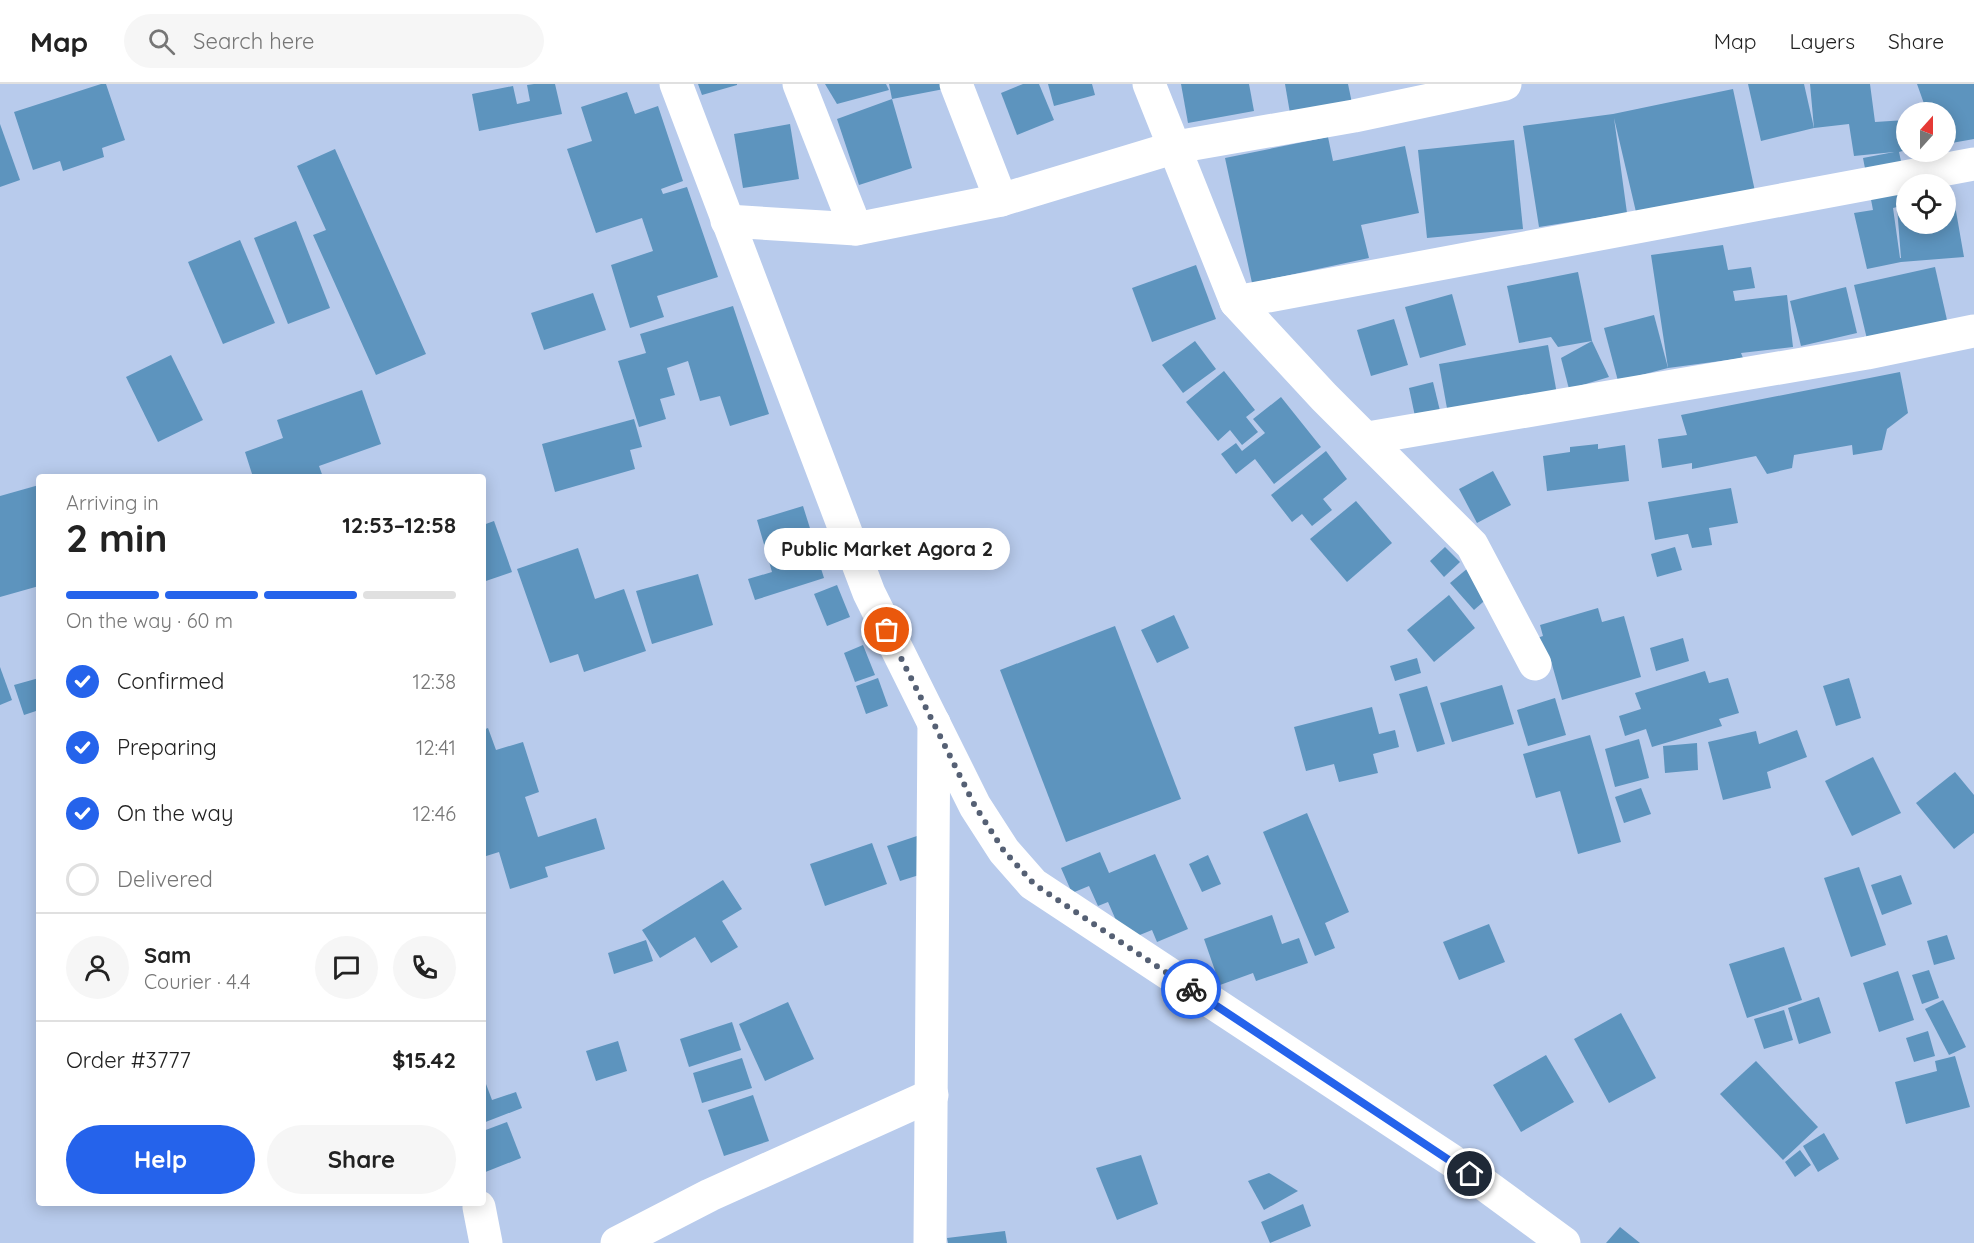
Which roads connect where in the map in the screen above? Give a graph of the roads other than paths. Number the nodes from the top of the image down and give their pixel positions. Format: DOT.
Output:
graph roads {
  1 [pos="676,84"];
  2 [pos="799,84"];
  3 [pos="956,84"];
  4 [pos="1149,84"];
  5 [pos="1505,84"];
  6 [pos="1176,147"];
  7 [pos="1974,164"];
  8 [pos="1001,200"];
  9 [pos="727,221"];
  10 [pos="856,229"];
  11 [pos="1236,302"];
  12 [pos="1974,331"];
  13 [pos="1368,438"];
  14 [pos="1534,664"];
  15 [pos="934,723"];
  16 [pos="932,1095"];
  17 [pos="479,1207"];
  18 [pos="486,1243"];
  19 [pos="617,1243"];
  20 [pos="930,1243"];
  21 [pos="1564,1243"];
  1 -- 9 [label="street"];
  2 -- 10 [label="street"];
  3 -- 8 [label="street"];
  4 -- 6 [label="street"];
  5 -- 6 [label="street"];
  6 -- 8 [label="street"];
  6 -- 11 [label="street"];
  7 -- 11 [label="street"];
  8 -- 10 [label="street"];
  9 -- 10 [label="street"];
  9 -- 15 [label="street"];
  11 -- 13 [label="street"];
  12 -- 13 [label="street"];
  13 -- 14 [label="street"];
  15 -- 16 [label="street"];
  15 -- 21 [label="street"];
  16 -- 19 [label="street"];
  16 -- 20 [label="street"];
  17 -- 18 [label="street"];
}
